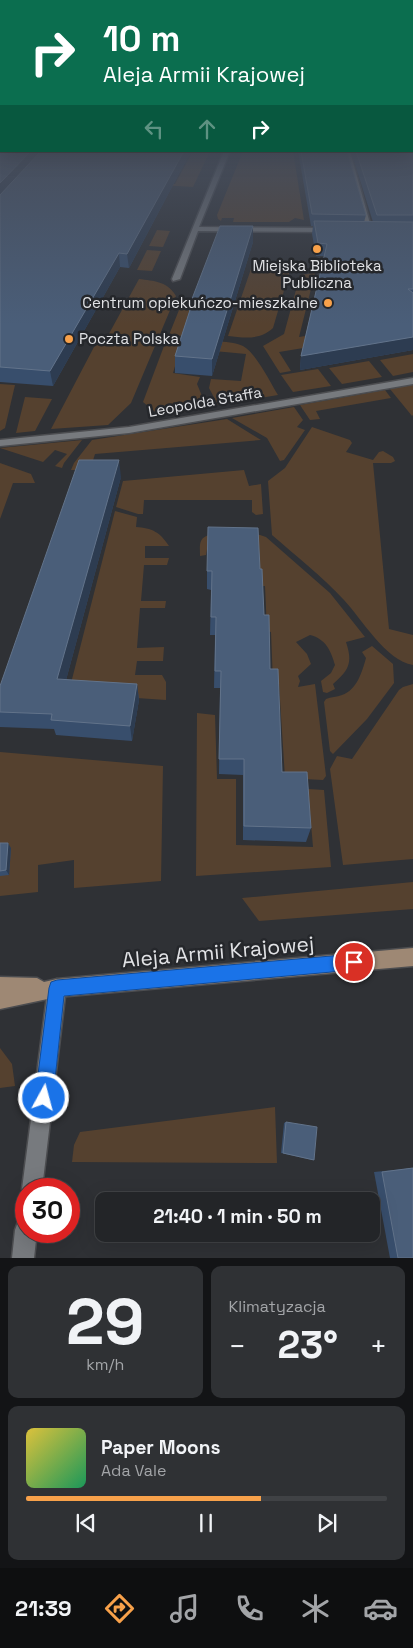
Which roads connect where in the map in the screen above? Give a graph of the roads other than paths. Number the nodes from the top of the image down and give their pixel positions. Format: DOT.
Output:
graph roads {
  1 [pos="204,207"];
  2 [pos="366,207"];
  3 [pos="196,230"];
  4 [pos="340,230"];
  5 [pos="360,230"];
  6 [pos="176,279"];
  7 [pos="413,381"];
  8 [pos="0,443"];
  9 [pos="413,957"];
  10 [pos="0,986"];
  11 [pos="57,988"];
  12 [pos="0,1000"];
  13 [pos="33,1178"];
  14 [pos="24,1243"];
  15 [pos="22,1258"];
  1 -- 3 [label="street"];
  2 -- 5 [label="street"];
  3 -- 4 [label="street"];
  3 -- 6 [label="street"];
  7 -- 8 [label="street, Leopolda Staffa"];
  9 -- 11 [label="street, Aleja Armii Krajowej"];
  10 -- 11 [label="street, Aleja Armii Krajowej"];
  11 -- 12 [label="street, Aleja Armii Krajowej"];
  11 -- 13 [label="street"];
  14 -- 15 [label="street"];
}
